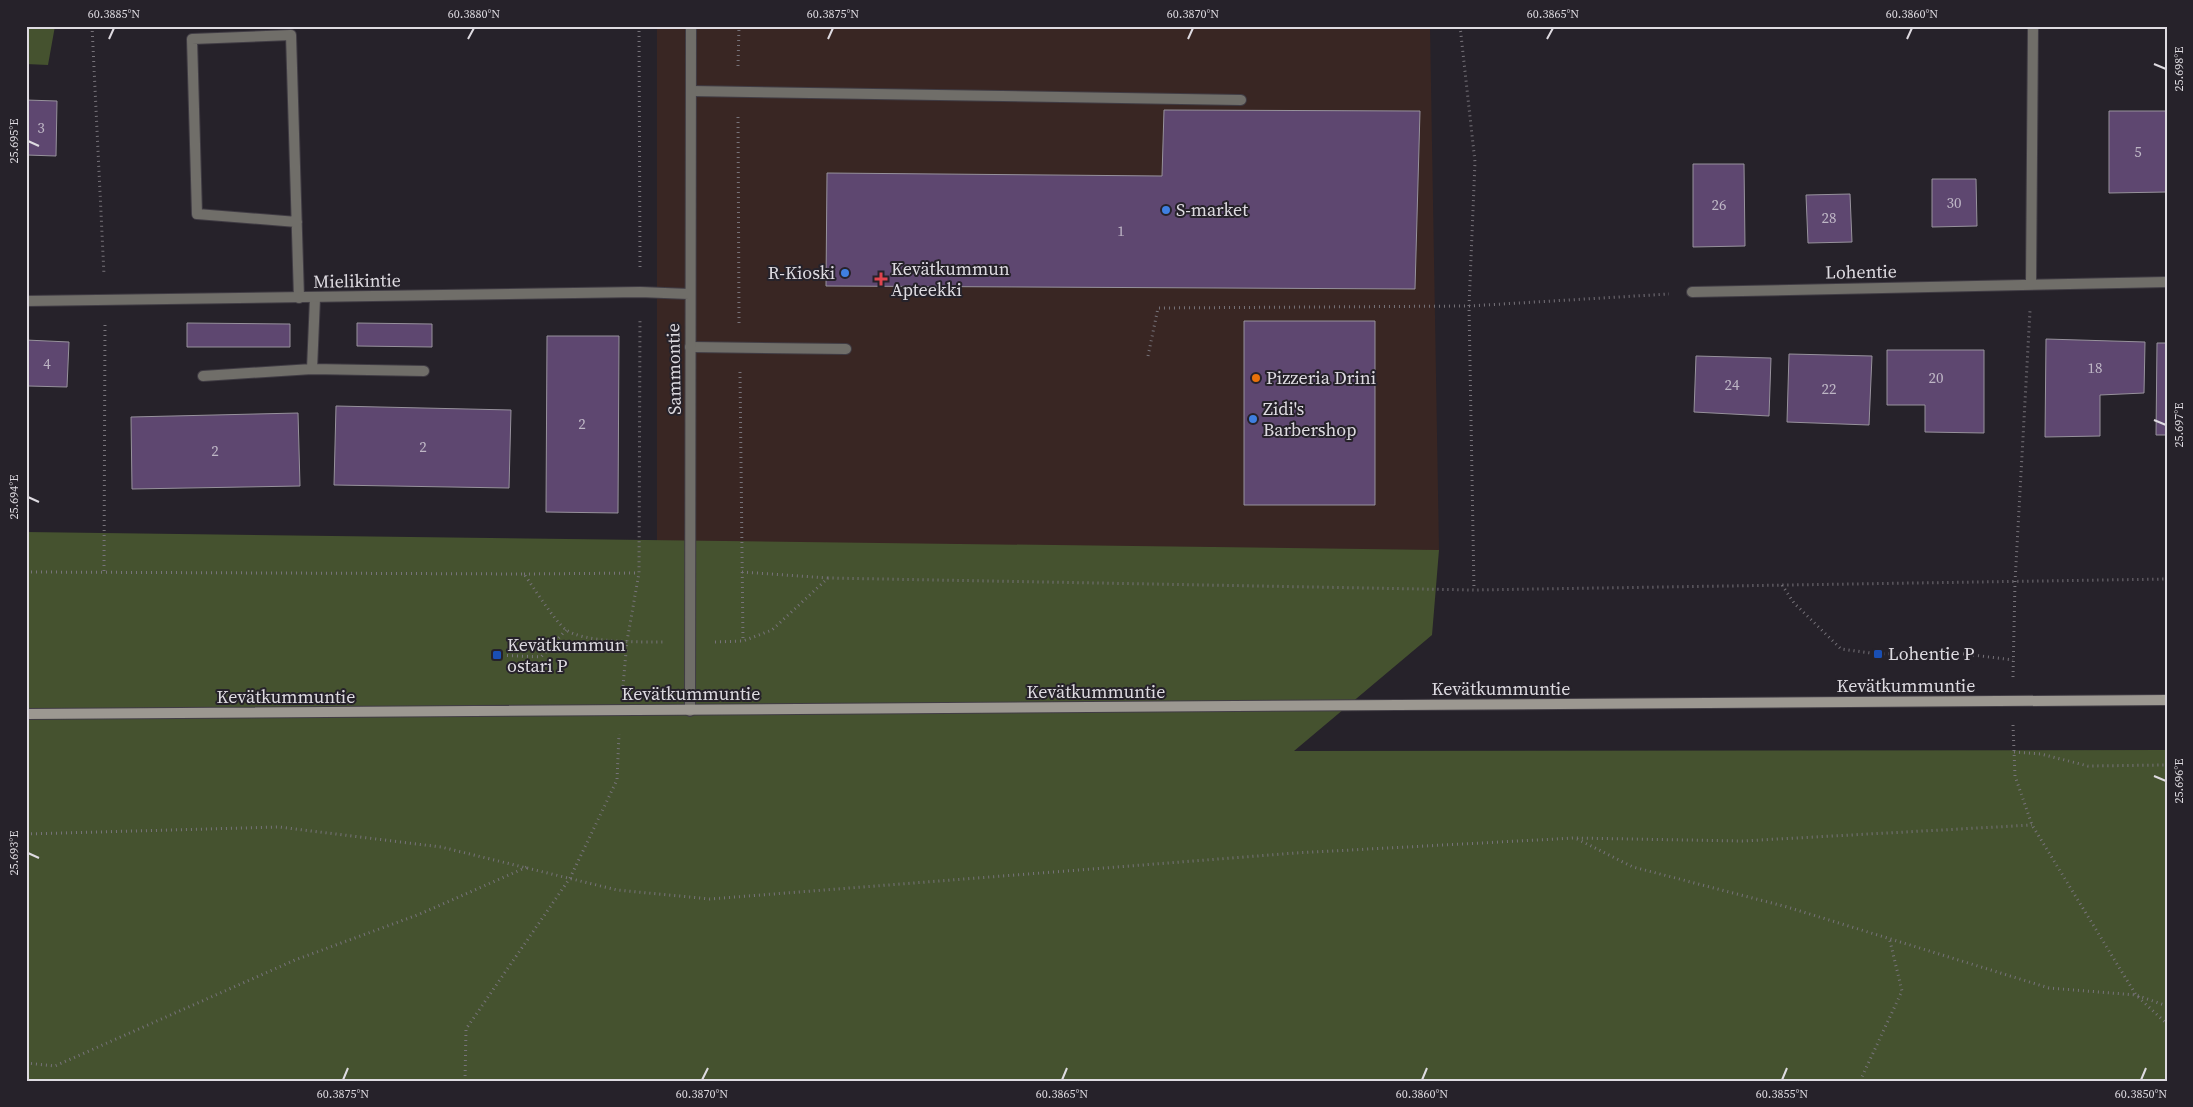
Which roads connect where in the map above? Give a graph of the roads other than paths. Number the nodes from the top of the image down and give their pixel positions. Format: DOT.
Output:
graph roads {
  1 [pos="691,26"];
  2 [pos="2033,26"];
  3 [pos="691,91"];
  4 [pos="1241,100"];
  5 [pos="296,222"];
  6 [pos="2167,282"];
  7 [pos="2031,284"];
  8 [pos="1692,292"];
  9 [pos="689,294"];
  10 [pos="299,298"];
  11 [pos="315,298"];
  12 [pos="26,301"];
  13 [pos="690,347"];
  14 [pos="846,349"];
  15 [pos="312,369"];
  16 [pos="424,371"];
  17 [pos="203,376"];
  18 [pos="2167,700"];
  19 [pos="690,711"];
  20 [pos="26,714"];
  1 -- 3 [label="street, Sammontie"];
  2 -- 7 [label="street"];
  3 -- 4 [label="street"];
  3 -- 9 [label="street, Sammontie"];
  5 -- 5 [label="street"];
  5 -- 10 [label="street"];
  6 -- 7 [label="street, Lohentie"];
  7 -- 8 [label="street, Lohentie"];
  9 -- 11 [label="street, Mielikintie"];
  9 -- 13 [label="street, Sammontie"];
  10 -- 11 [label="street, Mielikintie"];
  10 -- 12 [label="street, Mielikintie"];
  11 -- 15 [label="street"];
  13 -- 14 [label="street"];
  13 -- 19 [label="street, Sammontie"];
  15 -- 16 [label="street"];
  15 -- 17 [label="street"];
  18 -- 19 [label="street, Kevätkummuntie"];
  19 -- 20 [label="street, Kevätkummuntie"];
}
